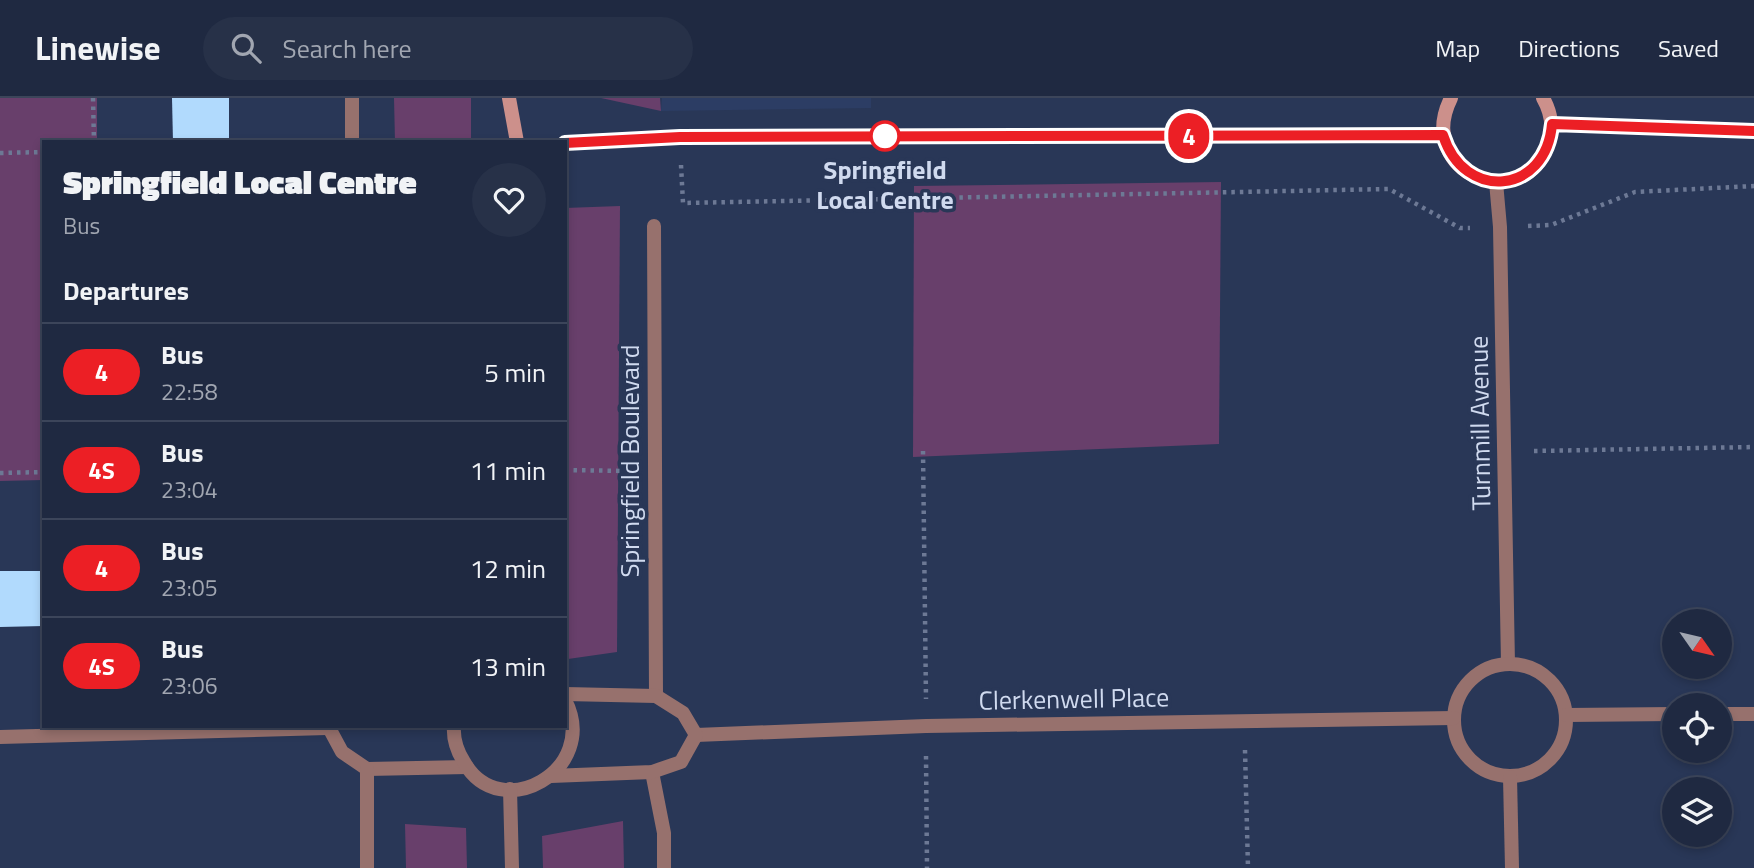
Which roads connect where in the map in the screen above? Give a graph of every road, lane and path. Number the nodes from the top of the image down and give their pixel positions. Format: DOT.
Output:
graph roads {
  1 [pos="93,98"];
  2 [pos="352,98"];
  3 [pos="509,98"];
  4 [pos="1451,98"];
  5 [pos="1543,98"];
  6 [pos="1552,124"];
  7 [pos="1754,131"];
  8 [pos="1443,135"];
  9 [pos="680,137"];
  10 [pos="94,140"];
  11 [pos="352,140"];
  12 [pos="517,140"];
  13 [pos="567,143"];
  14 [pos="42,152"];
  15 [pos="0,153"];
  16 [pos="1496,182"];
  17 [pos="1754,186"];
  18 [pos="654,226"];
  19 [pos="1500,227"];
  20 [pos="1754,447"];
  21 [pos="923,451"];
  22 [pos="1506,452"];
  23 [pos="567,470"];
  24 [pos="655,471"];
  25 [pos="42,472"];
  26 [pos="0,473"];
  27 [pos="1508,664"];
  28 [pos="567,694"];
  29 [pos="656,696"];
  30 [pos="567,706"];
  31 [pos="1662,714"];
  32 [pos="1732,714"];
  33 [pos="1754,714"];
  34 [pos="1566,715"];
  35 [pos="1454,718"];
  36 [pos="1245,722"];
  37 [pos="926,726"];
  38 [pos="294,728"];
  39 [pos="328,728"];
  40 [pos="454,728"];
  41 [pos="696,735"];
  42 [pos="0,737"];
  43 [pos="467,768"];
  44 [pos="367,769"];
  45 [pos="652,772"];
  46 [pos="551,776"];
  47 [pos="1510,777"];
  48 [pos="510,789"];
  49 [pos="367,868"];
  50 [pos="512,868"];
  51 [pos="664,868"];
  52 [pos="927,868"];
  53 [pos="1248,868"];
  54 [pos="1512,868"];
  1 -- 10 [label="path"];
  2 -- 11 [label="street"];
  3 -- 12 [label="street"];
  4 -- 8 [label="street"];
  5 -- 6 [label="street"];
  6 -- 7 [label="street"];
  6 -- 16 [label="street"];
  8 -- 9 [label="street"];
  8 -- 16 [label="street"];
  9 -- 13 [label="street"];
  9 -- 19 [label="path"];
  14 -- 15 [label="path"];
  16 -- 19 [label="street, Turnmill Avenue"];
  17 -- 19 [label="path"];
  18 -- 24 [label="street, Springfield Boulevard"];
  19 -- 22 [label="street, Turnmill Avenue"];
  20 -- 22 [label="path"];
  21 -- 37 [label="path"];
  22 -- 27 [label="street, Turnmill Avenue"];
  23 -- 24 [label="path"];
  24 -- 29 [label="street, Springfield Boulevard"];
  25 -- 26 [label="path"];
  27 -- 34 [label="street"];
  27 -- 35 [label="street"];
  28 -- 29 [label="street"];
  29 -- 41 [label="street"];
  30 -- 46 [label="street"];
  31 -- 34 [label="street"];
  32 -- 33 [label="street"];
  34 -- 47 [label="street"];
  35 -- 36 [label="street, Clerkenwell Place"];
  35 -- 47 [label="street"];
  36 -- 37 [label="street, Clerkenwell Place"];
  36 -- 53 [label="path"];
  37 -- 41 [label="street, Clerkenwell Place"];
  37 -- 52 [label="path"];
  38 -- 42 [label="street"];
  39 -- 44 [label="street"];
  40 -- 43 [label="street"];
  41 -- 45 [label="street"];
  43 -- 44 [label="street"];
  43 -- 48 [label="street"];
  44 -- 49 [label="street"];
  45 -- 46 [label="street"];
  45 -- 51 [label="street"];
  46 -- 48 [label="street"];
  47 -- 54 [label="street"];
  48 -- 50 [label="street"];
}
